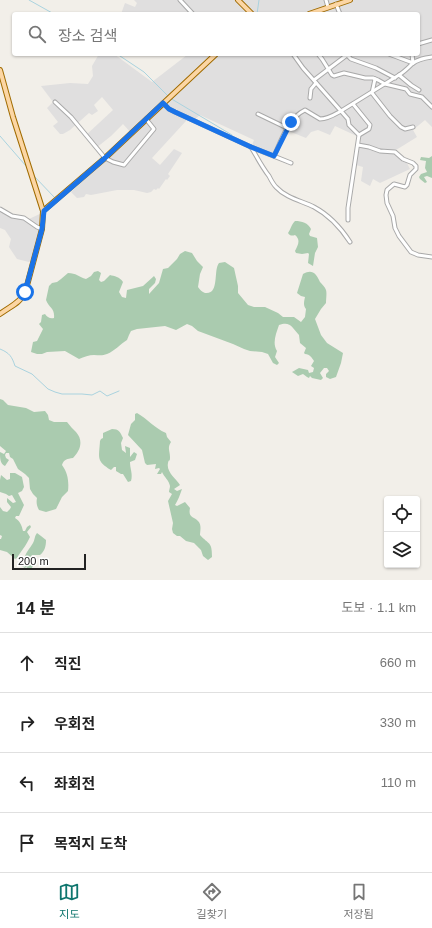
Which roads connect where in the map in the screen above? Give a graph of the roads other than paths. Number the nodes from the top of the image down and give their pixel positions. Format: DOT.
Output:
graph roads {
  1 [pos="180,0"];
  2 [pos="238,0"];
  3 [pos="326,0"];
  4 [pos="350,0"];
  5 [pos="336,4"];
  6 [pos="328,7"];
  7 [pos="191,12"];
  8 [pos="250,12"];
  9 [pos="314,12"];
  10 [pos="339,12"];
  11 [pos="432,40"];
  12 [pos="420,43"];
  13 [pos="214,56"];
  14 [pos="294,56"];
  15 [pos="320,56"];
  16 [pos="345,56"];
  17 [pos="349,56"];
  18 [pos="394,56"];
  19 [pos="412,56"];
  20 [pos="432,57"];
  21 [pos="413,63"];
  22 [pos="0,70"];
  23 [pos="328,70"];
  24 [pos="399,75"];
  25 [pos="395,78"];
  26 [pos="376,79"];
  27 [pos="315,82"];
  28 [pos="385,84"];
  29 [pos="418,90"];
  30 [pos="372,92"];
  31 [pos="310,98"];
  32 [pos="55,102"];
  33 [pos="163,103"];
  34 [pos="353,104"];
  35 [pos="432,108"];
  36 [pos="341,111"];
  37 [pos="258,114"];
  38 [pos="146,119"];
  39 [pos="413,127"];
  40 [pos="288,128"];
  41 [pos="359,135"];
  42 [pos="358,145"];
  43 [pos="251,147"];
  44 [pos="274,156"];
  45 [pos="105,158"];
  46 [pos="291,163"];
  47 [pos="0,209"];
  48 [pos="44,211"];
  49 [pos="348,220"];
  50 [pos="42,229"];
  51 [pos="350,242"];
  52 [pos="432,257"];
  53 [pos="0,314"];
  1 -- 7 [label="street"];
  2 -- 8 [label="main road"];
  3 -- 6 [label="street"];
  4 -- 5 [label="main road"];
  5 -- 6 [label="main road"];
  5 -- 10 [label="street"];
  6 -- 9 [label="main road"];
  11 -- 12 [label="street"];
  13 -- 33 [label="main road"];
  14 -- 27 [label="street"];
  15 -- 23 [label="street"];
  16 -- 23 [label="street"];
  17 -- 25 [label="street"];
  18 -- 21 [label="street"];
  19 -- 21 [label="street"];
  20 -- 21 [label="street"];
  21 -- 24 [label="street"];
  22 -- 48 [label="main road"];
  23 -- 26 [label="street"];
  23 -- 27 [label="street"];
  24 -- 25 [label="street"];
  24 -- 29 [label="street"];
  25 -- 28 [label="street"];
  26 -- 28 [label="street"];
  26 -- 30 [label="street"];
  27 -- 31 [label="street"];
  27 -- 36 [label="street"];
  28 -- 30 [label="street"];
  28 -- 35 [label="street"];
  30 -- 34 [label="street"];
  30 -- 39 [label="street"];
  32 -- 45 [label="street"];
  33 -- 38 [label="main road"];
  33 -- 43 [label="street"];
  34 -- 36 [label="street"];
  34 -- 41 [label="street"];
  36 -- 40 [label="street"];
  36 -- 41 [label="street"];
  37 -- 40 [label="street"];
  38 -- 45 [label="main road"];
  38 -- 45 [label="street"];
  40 -- 44 [label="street"];
  41 -- 42 [label="street"];
  42 -- 49 [label="street"];
  42 -- 52 [label="street"];
  43 -- 44 [label="street"];
  43 -- 51 [label="street"];
  44 -- 46 [label="street"];
  45 -- 48 [label="main road"];
  47 -- 50 [label="street"];
  48 -- 50 [label="main road"];
  50 -- 53 [label="main road"];
}
